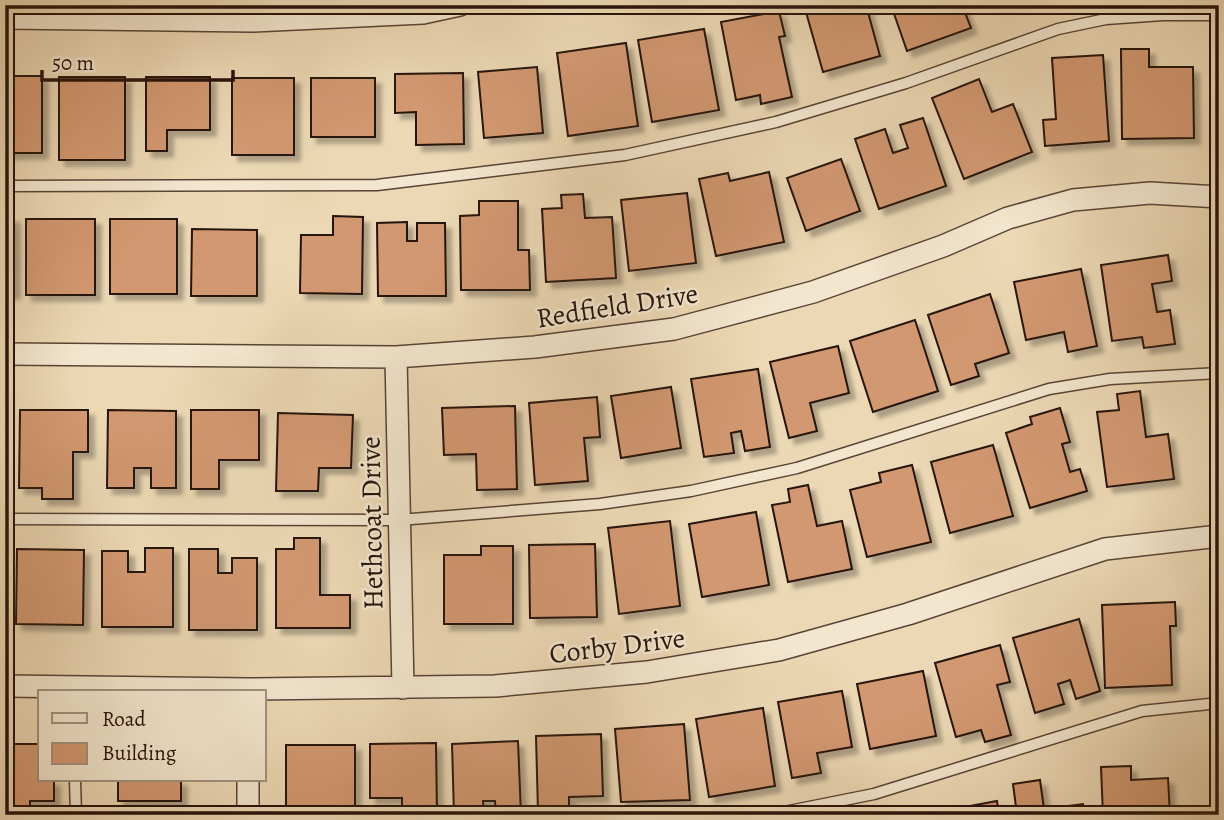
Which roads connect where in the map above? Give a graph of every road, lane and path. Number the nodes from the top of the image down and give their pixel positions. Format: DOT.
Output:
graph roads {
  1 [pos="460,5"];
  2 [pos="423,9"];
  3 [pos="1219,16"];
  4 [pos="5,18"];
  5 [pos="5,186"];
  6 [pos="1219,197"];
  7 [pos="5,354"];
  8 [pos="396,357"];
  9 [pos="1219,373"];
  10 [pos="5,519"];
  11 [pos="399,520"];
  12 [pos="1219,536"];
  13 [pos="5,686"];
  14 [pos="403,688"];
  15 [pos="74,690"];
  16 [pos="266,691"];
  17 [pos="1219,703"];
  18 [pos="75,782"];
  19 [pos="248,782"];
  20 [pos="76,815"];
  21 [pos="248,815"];
  22 [pos="769,815"];
  1 -- 2 [label="street"];
  2 -- 4 [label="street"];
  3 -- 5 [label="lane"];
  6 -- 8 [label="street, Redfield Drive"];
  7 -- 8 [label="street, Redfield Drive"];
  8 -- 11 [label="street, Hethcoat Drive"];
  9 -- 11 [label="lane"];
  10 -- 11 [label="lane"];
  11 -- 14 [label="street, Hethcoat Drive"];
  12 -- 14 [label="street, Corby Drive"];
  13 -- 15 [label="street, Corby Drive"];
  14 -- 16 [label="street, Corby Drive"];
  17 -- 22 [label="lane"];
  18 -- 20 [label="lane"];
  19 -- 21 [label="street"];
}
